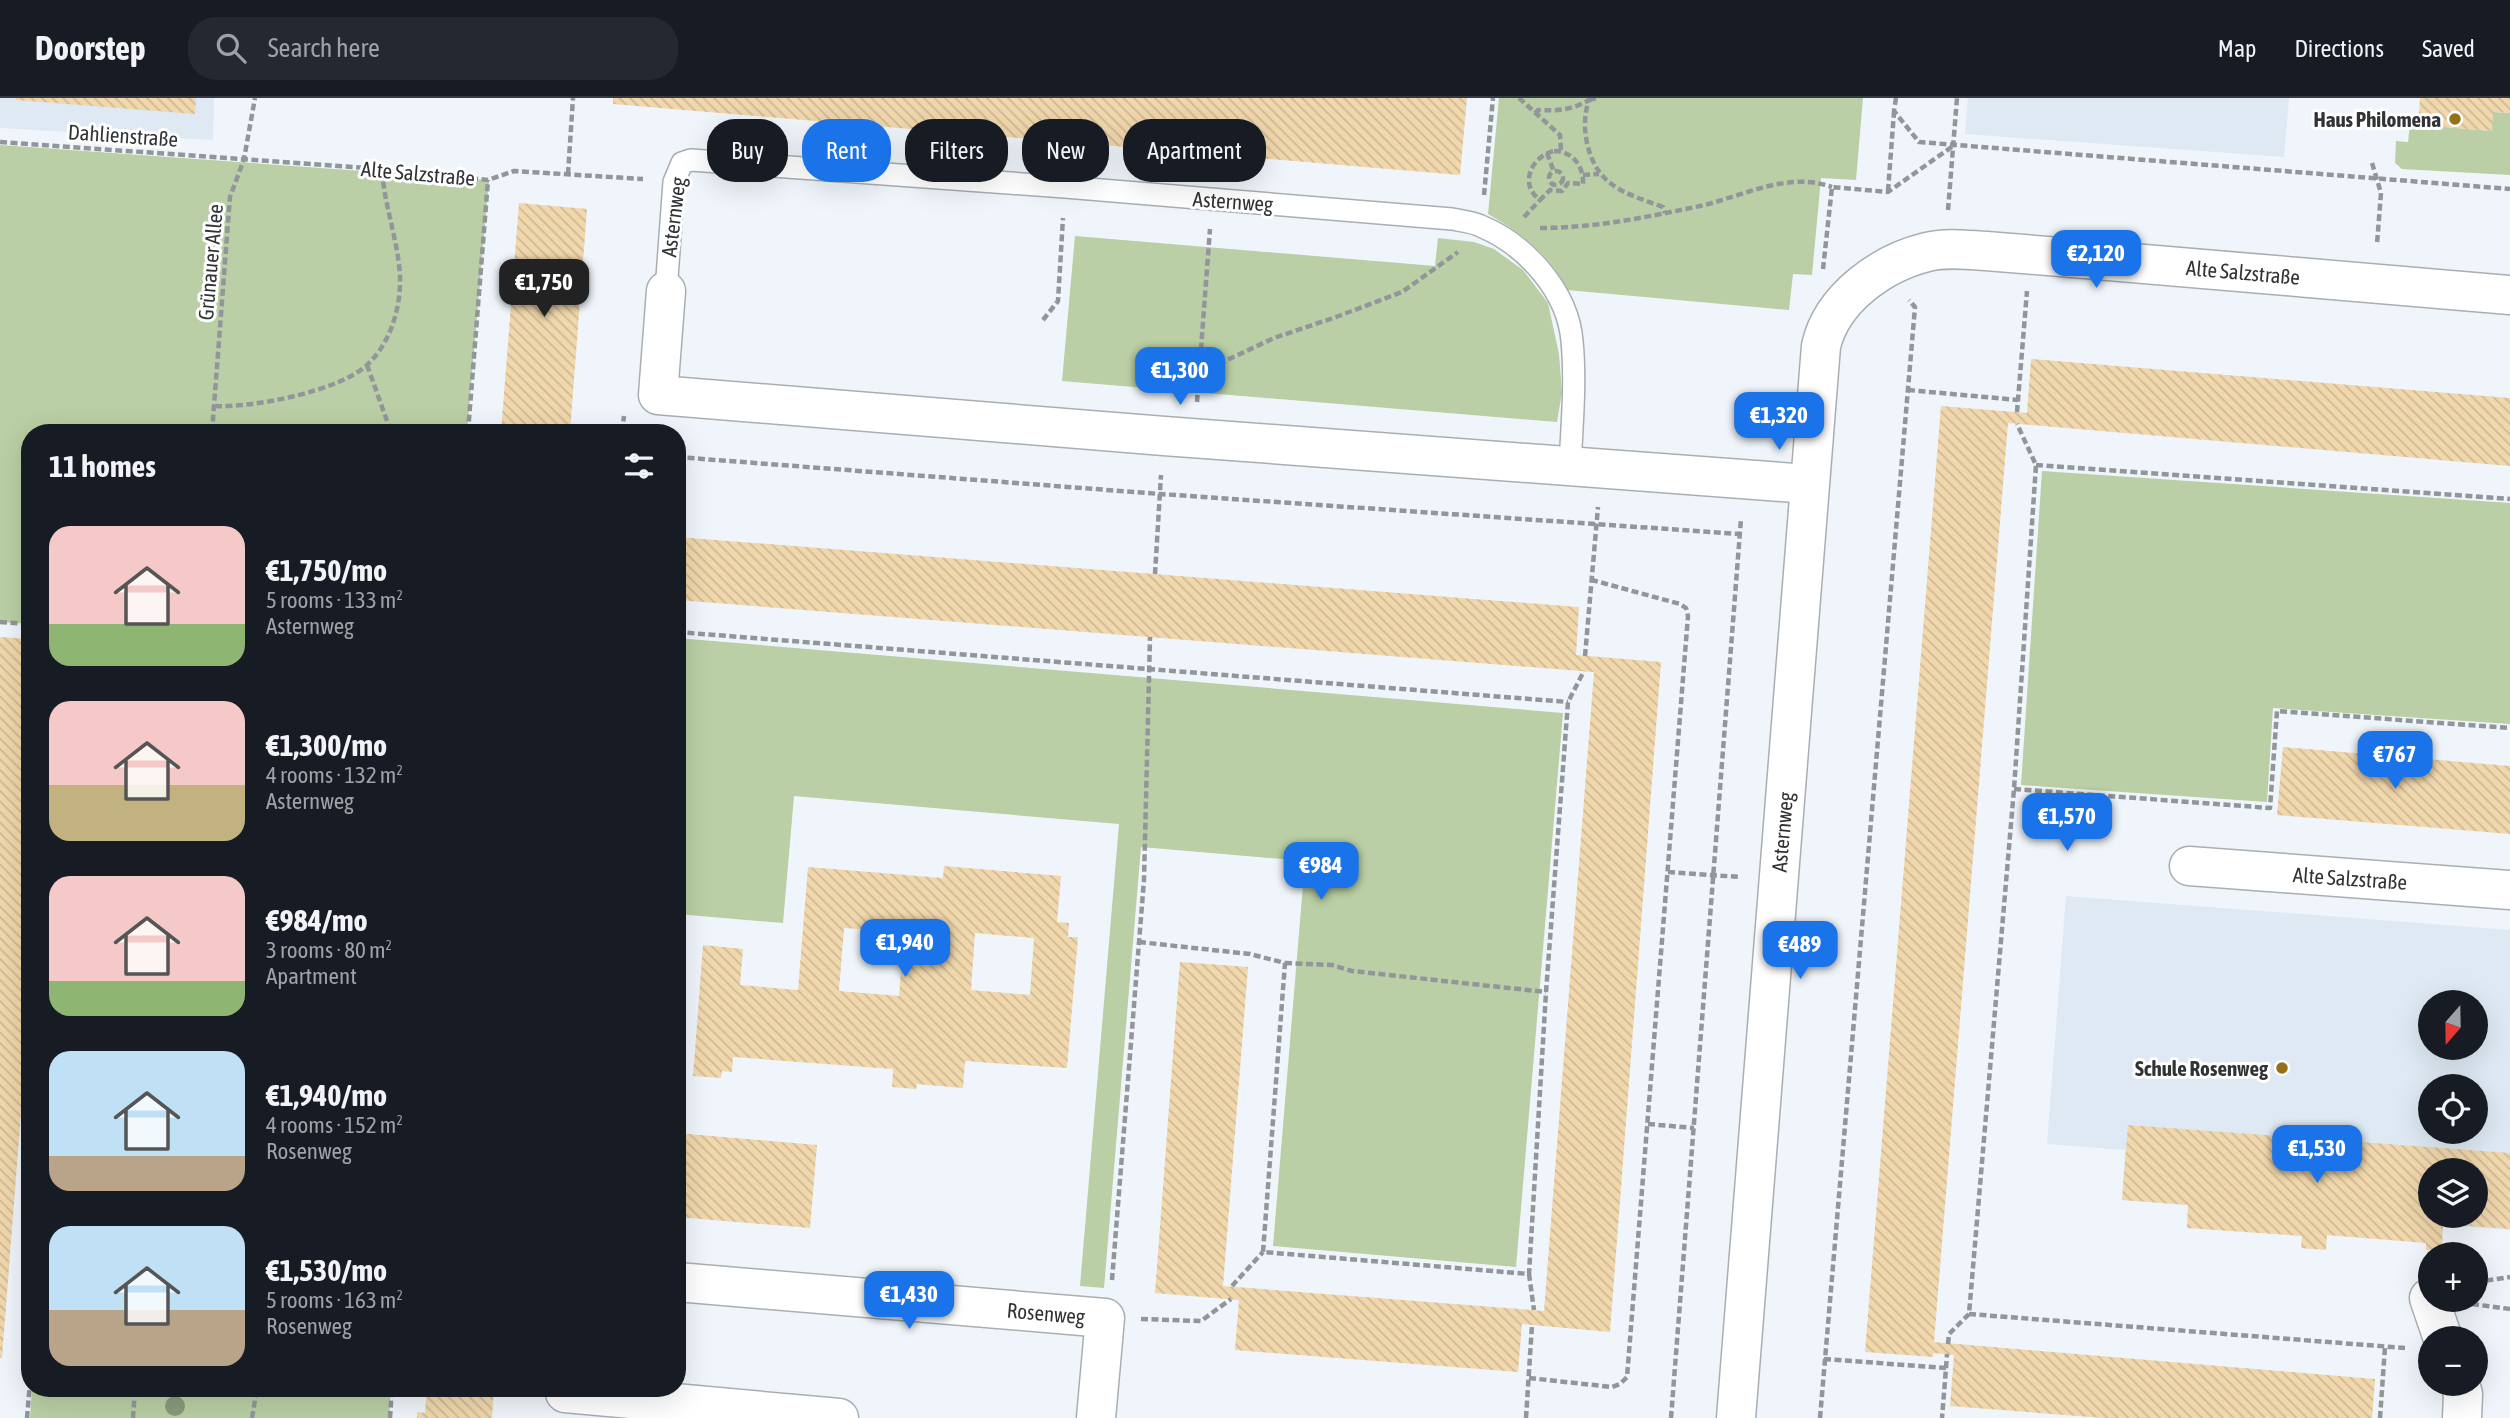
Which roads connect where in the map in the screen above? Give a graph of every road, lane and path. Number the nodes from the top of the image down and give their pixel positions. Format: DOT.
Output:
graph roads {
  1 [pos="255,98"];
  2 [pos="573,98"];
  3 [pos="1493,98"];
  4 [pos="1519,98"];
  5 [pos="1597,98"];
  6 [pos="1896,98"];
  7 [pos="1957,98"];
  8 [pos="1589,100"];
  9 [pos="1894,111"];
  10 [pos="1535,113"];
  11 [pos="0,142"];
  12 [pos="1953,146"];
  13 [pos="1561,151"];
  14 [pos="1547,153"];
  15 [pos="244,159"];
  16 [pos="2372,163"];
  17 [pos="382,169"];
  18 [pos="1554,172"];
  19 [pos="568,174"];
  20 [pos="1599,174"];
  21 [pos="1583,175"];
  22 [pos="488,180"];
  23 [pos="2377,180"];
  24 [pos="674,182"];
  25 [pos="1558,185"];
  26 [pos="1065,187"];
  27 [pos="1832,187"];
  28 [pos="2510,189"];
  29 [pos="1560,192"];
  30 [pos="1888,192"];
  31 [pos="1212,200"];
  32 [pos="1665,213"];
  33 [pos="1482,226"];
  34 [pos="1534,228"];
  35 [pos="1945,249"];
  36 [pos="2030,254"];
  37 [pos="1882,271"];
  38 [pos="2375,284"];
  39 [pos="666,290"];
  40 [pos="2510,295"];
  41 [pos="1842,304"];
  42 [pos="1043,320"];
  43 [pos="367,365"];
  44 [pos="1198,386"];
  45 [pos="1908,390"];
  46 [pos="2018,400"];
  47 [pos="215,406"];
  48 [pos="2017,412"];
  49 [pos="213,424"];
  50 [pos="388,424"];
  51 [pos="469,424"];
  52 [pos="2017,424"];
  53 [pos="1180,437"];
  54 [pos="686,458"];
  55 [pos="2036,465"];
  56 [pos="1586,466"];
  57 [pos="1744,479"];
  58 [pos="1809,484"];
  59 [pos="1160,494"];
  60 [pos="2510,499"];
  61 [pos="1597,525"];
  62 [pos="1740,534"];
  63 [pos="1155,574"];
  64 [pos="1592,580"];
  65 [pos="0,622"];
  66 [pos="21,623"];
  67 [pos="686,633"];
  68 [pos="1150,637"];
  69 [pos="1585,656"];
  70 [pos="1148,669"];
  71 [pos="1584,671"];
  72 [pos="1568,702"];
  73 [pos="2510,728"];
  74 [pos="2014,789"];
  75 [pos="2189,866"];
  76 [pos="1668,872"];
  77 [pos="1714,876"];
  78 [pos="1730,877"];
  79 [pos="2510,890"];
  80 [pos="1139,942"];
  81 [pos="1285,963"];
  82 [pos="1546,992"];
  83 [pos="1648,1124"];
  84 [pos="1694,1128"];
  85 [pos="1263,1252"];
  86 [pos="1529,1273"];
  87 [pos="2510,1277"];
  88 [pos="2488,1280"];
  89 [pos="686,1283"];
  90 [pos="1233,1286"];
  91 [pos="1231,1299"];
  92 [pos="2488,1306"];
  93 [pos="2510,1309"];
  94 [pos="1534,1310"];
  95 [pos="1969,1314"];
  96 [pos="1105,1318"];
  97 [pos="1532,1325"];
  98 [pos="1948,1344"];
  99 [pos="2418,1344"];
  100 [pos="2385,1346"];
  101 [pos="1947,1354"];
  102 [pos="1824,1360"];
  103 [pos="1946,1368"];
  104 [pos="1529,1378"];
  105 [pos="2463,1396"];
  106 [pos="29,1397"];
  107 [pos="134,1397"];
  108 [pos="256,1397"];
  109 [pos="391,1397"];
  110 [pos="609,1397"];
  111 [pos="27,1418"];
  112 [pos="133,1418"];
  113 [pos="252,1418"];
  114 [pos="390,1418"];
  115 [pos="839,1418"];
  116 [pos="1096,1418"];
  117 [pos="1526,1418"];
  118 [pos="1671,1418"];
  119 [pos="1735,1418"];
  120 [pos="1820,1418"];
  121 [pos="1942,1418"];
  122 [pos="2379,1418"];
  123 [pos="2462,1418"];
  1 -- 15 [label="path, Grünauer Allee"];
  2 -- 19 [label="path"];
  3 -- 33 [label="path"];
  4 -- 10 [label="path"];
  5 -- 8 [label="path"];
  6 -- 9 [label="path"];
  7 -- 12 [label="path"];
  8 -- 10 [label="path"];
  8 -- 20 [label="path"];
  9 -- 12 [label="path"];
  9 -- 30 [label="path"];
  10 -- 13 [label="path"];
  11 -- 15 [label="path, Dahlienstraße"];
  12 -- 23 [label="path"];
  12 -- 30 [label="path"];
  12 -- 35 [label="path"];
  13 -- 14 [label="path"];
  13 -- 21 [label="path"];
  14 -- 18 [label="path"];
  14 -- 29 [label="path"];
  15 -- 17 [label="path, Alte Salzstraße"];
  15 -- 47 [label="path, Grünauer Allee"];
  16 -- 23 [label="path"];
  17 -- 22 [label="path, Alte Salzstraße"];
  17 -- 43 [label="path"];
  18 -- 25 [label="path"];
  18 -- 25 [label="path"];
  19 -- 22 [label="path, Alte Salzstraße"];
  19 -- 24 [label="path, Alte Salzstraße"];
  20 -- 21 [label="path"];
  20 -- 32 [label="path"];
  21 -- 29 [label="path"];
  22 -- 51 [label="path"];
  23 -- 28 [label="path"];
  23 -- 38 [label="path"];
  24 -- 26 [label="lane, Asternweg"];
  24 -- 39 [label="lane, Asternweg"];
  25 -- 29 [label="path"];
  26 -- 31 [label="lane, Asternweg"];
  26 -- 42 [label="path"];
  27 -- 30 [label="path"];
  27 -- 32 [label="path"];
  27 -- 41 [label="path"];
  31 -- 33 [label="lane, Asternweg"];
  31 -- 44 [label="path"];
  32 -- 34 [label="path"];
  33 -- 44 [label="path"];
  33 -- 56 [label="lane, Asternweg"];
  35 -- 36 [label="street, Alte Salzstraße"];
  35 -- 37 [label="street, Alte Salzstraße"];
  36 -- 38 [label="street, Alte Salzstraße"];
  36 -- 46 [label="path"];
  37 -- 41 [label="street, Alte Salzstraße"];
  37 -- 45 [label="path"];
  38 -- 40 [label="street, Alte Salzstraße"];
  39 -- 53 [label="street, Asternweg"];
  41 -- 58 [label="street, Alte Salzstraße"];
  43 -- 47 [label="path"];
  43 -- 50 [label="path"];
  44 -- 53 [label="path"];
  45 -- 46 [label="path"];
  45 -- 102 [label="path"];
  46 -- 48 [label="path"];
  47 -- 49 [label="path, Grünauer Allee"];
  52 -- 55 [label="path"];
  53 -- 56 [label="street, Asternweg"];
  53 -- 59 [label="path"];
  54 -- 59 [label="path"];
  55 -- 60 [label="path"];
  55 -- 74 [label="path"];
  56 -- 57 [label="street, Asternweg"];
  56 -- 61 [label="path"];
  57 -- 58 [label="street, Asternweg"];
  57 -- 62 [label="path"];
  58 -- 119 [label="street, Asternweg"];
  59 -- 61 [label="path"];
  59 -- 63 [label="path"];
  61 -- 62 [label="path"];
  61 -- 64 [label="path"];
  62 -- 77 [label="path"];
  64 -- 69 [label="path"];
  64 -- 76 [label="path"];
  65 -- 66 [label="path"];
  67 -- 70 [label="path"];
  68 -- 70 [label="path"];
  70 -- 72 [label="path"];
  70 -- 80 [label="path"];
  71 -- 72 [label="path"];
  72 -- 82 [label="path"];
  73 -- 74 [label="path"];
  74 -- 95 [label="path"];
  75 -- 79 [label="street, Alte Salzstraße"];
  76 -- 77 [label="path"];
  76 -- 83 [label="path"];
  77 -- 78 [label="path"];
  77 -- 84 [label="path"];
  80 -- 81 [label="path"];
  80 -- 96 [label="path"];
  81 -- 82 [label="path"];
  81 -- 85 [label="path"];
  82 -- 86 [label="path"];
  83 -- 84 [label="path"];
  83 -- 104 [label="path"];
  84 -- 118 [label="path"];
  85 -- 86 [label="path"];
  85 -- 90 [label="path"];
  86 -- 94 [label="path"];
  87 -- 88 [label="path"];
  89 -- 96 [label="street, Rosenweg"];
  91 -- 96 [label="path"];
  92 -- 93 [label="path"];
  95 -- 98 [label="path"];
  95 -- 100 [label="path"];
  96 -- 116 [label="street, Rosenweg"];
  97 -- 104 [label="path"];
  99 -- 100 [label="path"];
  100 -- 122 [label="path"];
  101 -- 103 [label="path"];
  102 -- 103 [label="path"];
  102 -- 120 [label="path"];
  103 -- 121 [label="path"];
  104 -- 117 [label="path"];
  105 -- 123 [label="street"];
  106 -- 111 [label="path"];
  107 -- 112 [label="path"];
  108 -- 113 [label="path"];
  109 -- 114 [label="path"];
  110 -- 115 [label="street"];
}
